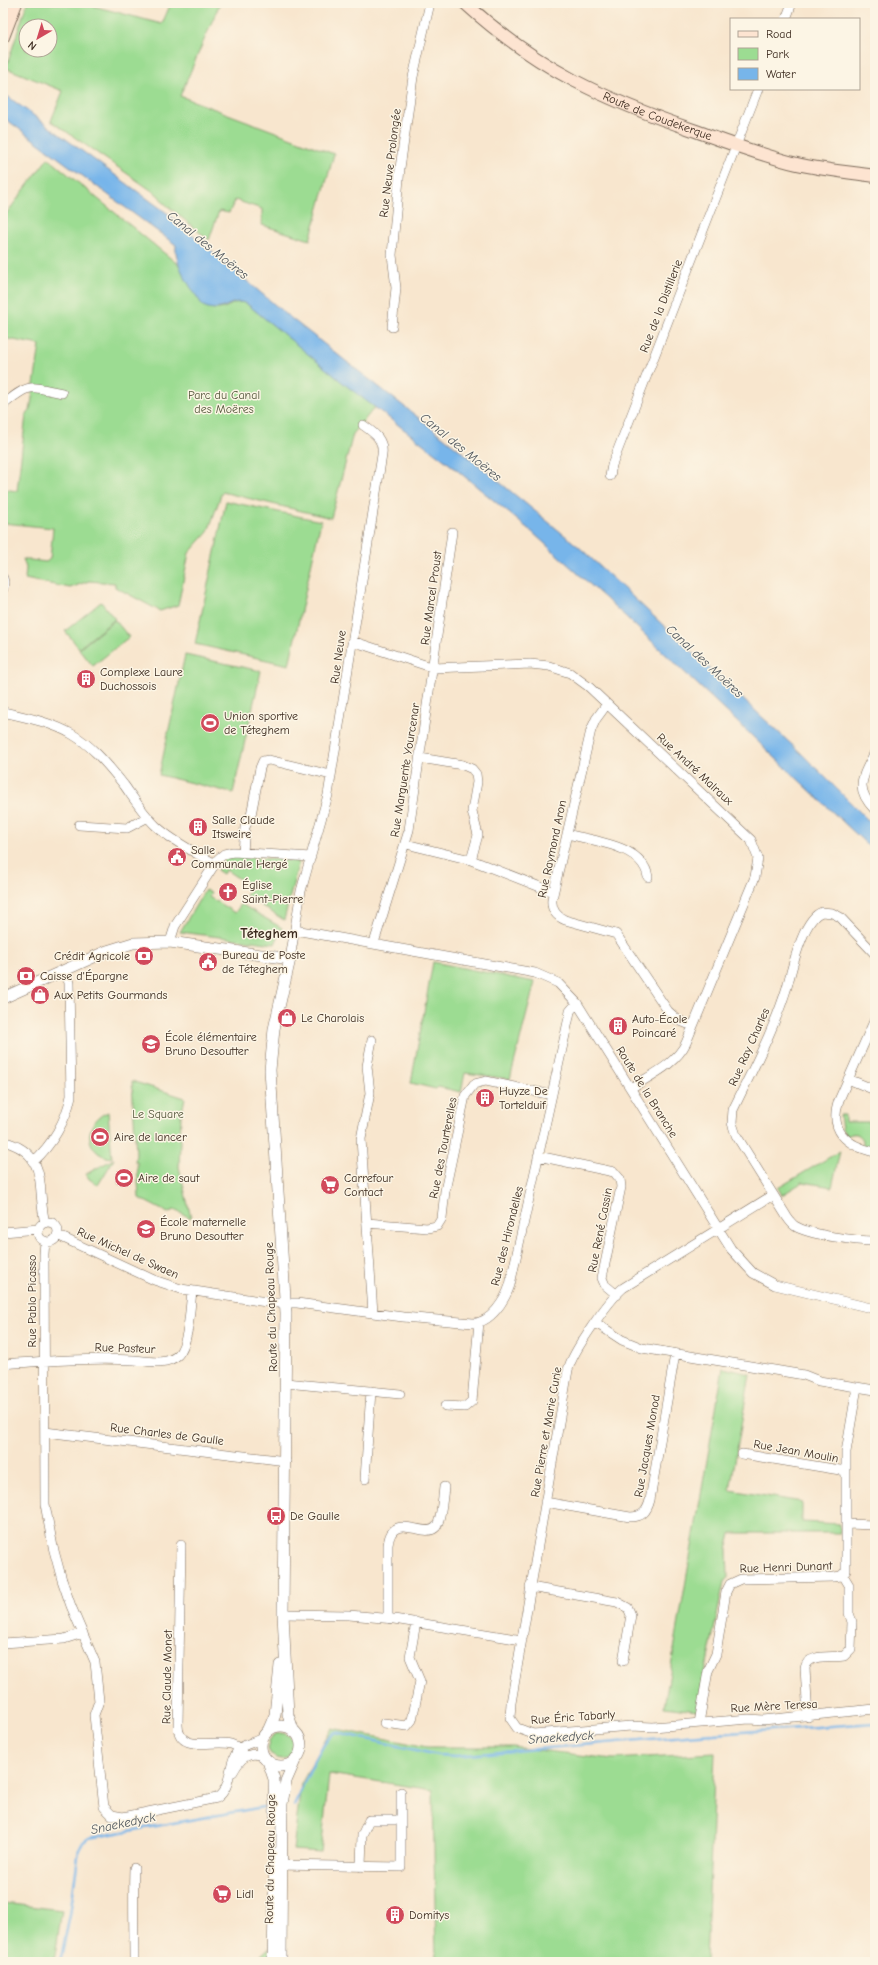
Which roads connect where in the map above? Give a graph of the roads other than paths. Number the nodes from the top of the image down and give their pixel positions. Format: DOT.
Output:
graph roads {
  1 [pos="16,3"];
  2 [pos="430,3"];
  3 [pos="464,3"];
  4 [pos="792,3"];
  5 [pos="786,18"];
  6 [pos="3,36"];
  7 [pos="758,90"];
  8 [pos="735,145"];
  9 [pos="875,176"];
  10 [pos="392,326"];
  11 [pos="62,393"];
  12 [pos="3,405"];
  13 [pos="363,425"];
  14 [pos="610,476"];
  15 [pos="452,532"];
  16 [pos="3,578"];
  17 [pos="3,589"];
  18 [pos="352,641"];
  19 [pos="434,668"];
  20 [pos="607,704"];
  21 [pos="3,712"];
  22 [pos="875,752"];
  23 [pos="420,758"];
  24 [pos="332,775"];
  25 [pos="875,810"];
  26 [pos="148,817"];
  27 [pos="79,825"];
  28 [pos="567,834"];
  29 [pos="406,844"];
  30 [pos="243,852"];
  31 [pos="311,857"];
  32 [pos="471,860"];
  33 [pos="215,864"];
  34 [pos="648,877"];
  35 [pos="553,892"];
  36 [pos="295,930"];
  37 [pos="170,942"];
  38 [pos="374,943"];
  39 [pos="875,954"];
  40 [pos="290,959"];
  41 [pos="65,970"];
  42 [pos="3,998"];
  43 [pos="577,1003"];
  44 [pos="875,1019"];
  45 [pos="693,1026"];
  46 [pos="372,1040"];
  47 [pos="848,1079"];
  48 [pos="631,1088"];
  49 [pos="875,1090"];
  50 [pos="552,1095"];
  51 [pos="3,1141"];
  52 [pos="875,1152"];
  53 [pos="538,1156"];
  54 [pos="33,1162"];
  55 [pos="773,1195"];
  56 [pos="367,1224"];
  57 [pos="42,1226"];
  58 [pos="718,1229"];
  59 [pos="3,1232"];
  60 [pos="57,1235"];
  61 [pos="45,1241"];
  62 [pos="875,1241"];
  63 [pos="192,1291"];
  64 [pos="617,1295"];
  65 [pos="285,1303"];
  66 [pos="875,1308"];
  67 [pos="373,1313"];
  68 [pos="479,1322"];
  69 [pos="596,1323"];
  70 [pos="675,1354"];
  71 [pos="44,1362"];
  72 [pos="3,1364"];
  73 [pos="286,1383"];
  74 [pos="857,1387"];
  75 [pos="875,1390"];
  76 [pos="372,1391"];
  77 [pos="400,1394"];
  78 [pos="445,1406"];
  79 [pos="45,1432"];
  80 [pos="742,1454"];
  81 [pos="286,1461"];
  82 [pos="846,1471"];
  83 [pos="365,1479"];
  84 [pos="444,1487"];
  85 [pos="545,1502"];
  86 [pos="847,1524"];
  87 [pos="875,1524"];
  88 [pos="181,1545"];
  89 [pos="843,1575"];
  90 [pos="530,1587"];
  91 [pos="284,1614"];
  92 [pos="388,1619"];
  93 [pos="416,1622"];
  94 [pos="83,1633"];
  95 [pos="522,1640"];
  96 [pos="3,1643"];
  97 [pos="623,1661"];
  98 [pos="875,1709"];
  99 [pos="808,1717"];
  100 [pos="699,1723"];
  101 [pos="384,1724"];
  102 [pos="673,1725"];
  103 [pos="294,1732"];
  104 [pos="266,1734"];
  105 [pos="242,1753"];
  106 [pos="296,1758"];
  107 [pos="266,1759"];
  108 [pos="401,1792"];
  109 [pos="401,1820"];
  110 [pos="278,1865"];
  111 [pos="361,1867"];
  112 [pos="134,1868"];
  113 [pos="134,1962"];
  114 [pos="273,1962"];
  115 [pos="281,1962"];
  1 -- 6 [label="main road"];
  2 -- 10 [label="street, Rue Neuve Prolongée"];
  3 -- 8 [label="main road, Route de Coudekerque"];
  4 -- 5 [label="street"];
  7 -- 8 [label="street, Rue de la Distillerie"];
  8 -- 9 [label="main road, Route de Coudekerque"];
  8 -- 14 [label="street, Rue de la Distillerie"];
  11 -- 12 [label="street"];
  13 -- 18 [label="street, Rue Neuve"];
  15 -- 19 [label="street, Rue Marcel Proust"];
  16 -- 17 [label="street"];
  18 -- 19 [label="street, Rue André Malraux"];
  18 -- 24 [label="street, Rue Neuve"];
  19 -- 20 [label="street, Rue André Malraux"];
  19 -- 23 [label="street, Rue Marguerite Yourcenar"];
  20 -- 28 [label="street, Rue Raymond Aron"];
  20 -- 45 [label="street, Rue André Malraux"];
  21 -- 26 [label="street"];
  22 -- 25 [label="street"];
  23 -- 29 [label="street, Rue Marguerite Yourcenar"];
  23 -- 32 [label="street"];
  24 -- 30 [label="street"];
  24 -- 31 [label="street, Rue Neuve"];
  26 -- 27 [label="street"];
  26 -- 33 [label="street"];
  28 -- 34 [label="street"];
  28 -- 35 [label="street, Rue Raymond Aron"];
  29 -- 32 [label="street"];
  29 -- 38 [label="street, Rue Marguerite Yourcenar"];
  30 -- 31 [label="street"];
  30 -- 33 [label="street"];
  31 -- 36 [label="street, Rue Neuve"];
  32 -- 35 [label="street"];
  33 -- 37 [label="street"];
  35 -- 45 [label="street, Rue Raymond Aron"];
  36 -- 38 [label="street, Route de la Branche"];
  36 -- 40 [label="street, Rue Neuve"];
  37 -- 40 [label="street"];
  37 -- 41 [label="street"];
  38 -- 43 [label="street, Route de la Branche"];
  39 -- 55 [label="street, Rue Ray Charles"];
  40 -- 65 [label="street, Route du Chapeau Rouge"];
  41 -- 42 [label="street"];
  41 -- 54 [label="street"];
  43 -- 48 [label="street, Route de la Branche"];
  43 -- 50 [label="street, Rue des Hirondelles"];
  44 -- 47 [label="street"];
  45 -- 48 [label="street, Rue André Malraux"];
  46 -- 56 [label="street"];
  47 -- 49 [label="street"];
  47 -- 52 [label="street"];
  48 -- 58 [label="street, Route de la Branche"];
  50 -- 53 [label="street, Rue des Hirondelles"];
  50 -- 56 [label="street, Rue des Tourterelles"];
  51 -- 54 [label="street"];
  53 -- 64 [label="street, Rue René Cassin"];
  53 -- 68 [label="street, Rue des Hirondelles"];
  54 -- 57 [label="street"];
  55 -- 58 [label="street"];
  55 -- 62 [label="street"];
  56 -- 67 [label="street"];
  57 -- 59 [label="street"];
  57 -- 60 [label="street"];
  57 -- 61 [label="street"];
  58 -- 64 [label="street, Rue Pierre et Marie Curie"];
  58 -- 66 [label="street, Route de la Branche"];
  60 -- 61 [label="street"];
  60 -- 63 [label="street, Rue Michel de Swaen"];
  61 -- 71 [label="street, Rue Pablo Picasso"];
  63 -- 65 [label="street, Rue Michel de Swaen"];
  63 -- 71 [label="street, Rue Pasteur"];
  64 -- 69 [label="street, Rue Pierre et Marie Curie"];
  65 -- 67 [label="street"];
  65 -- 73 [label="street, Route du Chapeau Rouge"];
  67 -- 68 [label="street"];
  68 -- 78 [label="street"];
  69 -- 70 [label="street"];
  69 -- 85 [label="street, Rue Pierre et Marie Curie"];
  70 -- 74 [label="street"];
  70 -- 85 [label="street, Rue Jacques Monod"];
  71 -- 72 [label="street, Rue Pasteur"];
  71 -- 79 [label="street"];
  73 -- 76 [label="street"];
  73 -- 81 [label="street, Route du Chapeau Rouge"];
  74 -- 75 [label="street"];
  74 -- 82 [label="street, Rue Henri Dunant"];
  76 -- 77 [label="street"];
  76 -- 83 [label="street"];
  79 -- 81 [label="street, Rue Charles de Gaulle"];
  79 -- 94 [label="street"];
  80 -- 82 [label="street, Rue Jean Moulin"];
  81 -- 91 [label="street, Route du Chapeau Rouge"];
  82 -- 86 [label="street, Rue Henri Dunant"];
  84 -- 92 [label="street"];
  85 -- 90 [label="street, Rue Pierre et Marie Curie"];
  86 -- 87 [label="street"];
  86 -- 89 [label="street, Rue Henri Dunant"];
  88 -- 105 [label="street, Rue Claude Monet"];
  89 -- 99 [label="street"];
  89 -- 100 [label="street, Rue Henri Dunant"];
  90 -- 95 [label="street, Rue Éric Tabarly"];
  90 -- 97 [label="street"];
  91 -- 92 [label="street"];
  91 -- 103 [label="street, Route du Chapeau Rouge"];
  91 -- 104 [label="street, Route du Chapeau Rouge"];
  92 -- 93 [label="street"];
  93 -- 95 [label="street"];
  93 -- 101 [label="street"];
  94 -- 96 [label="street"];
  94 -- 105 [label="street"];
  95 -- 102 [label="street, Rue Éric Tabarly"];
  98 -- 99 [label="street, Rue Mère Teresa"];
  99 -- 100 [label="street, Rue Mère Teresa"];
  100 -- 102 [label="street, Rue Mère Teresa"];
  103 -- 104 [label="street"];
  103 -- 106 [label="street"];
  104 -- 105 [label="street"];
  104 -- 107 [label="street"];
  105 -- 107 [label="street"];
  106 -- 107 [label="street"];
  106 -- 110 [label="street, Route du Chapeau Rouge"];
  107 -- 110 [label="street, Route du Chapeau Rouge"];
  108 -- 109 [label="street"];
  109 -- 111 [label="street"];
  109 -- 111 [label="street"];
  110 -- 111 [label="street"];
  110 -- 114 [label="street, Route du Chapeau Rouge"];
  110 -- 115 [label="street, Route du Chapeau Rouge"];
  112 -- 113 [label="street"];
}
